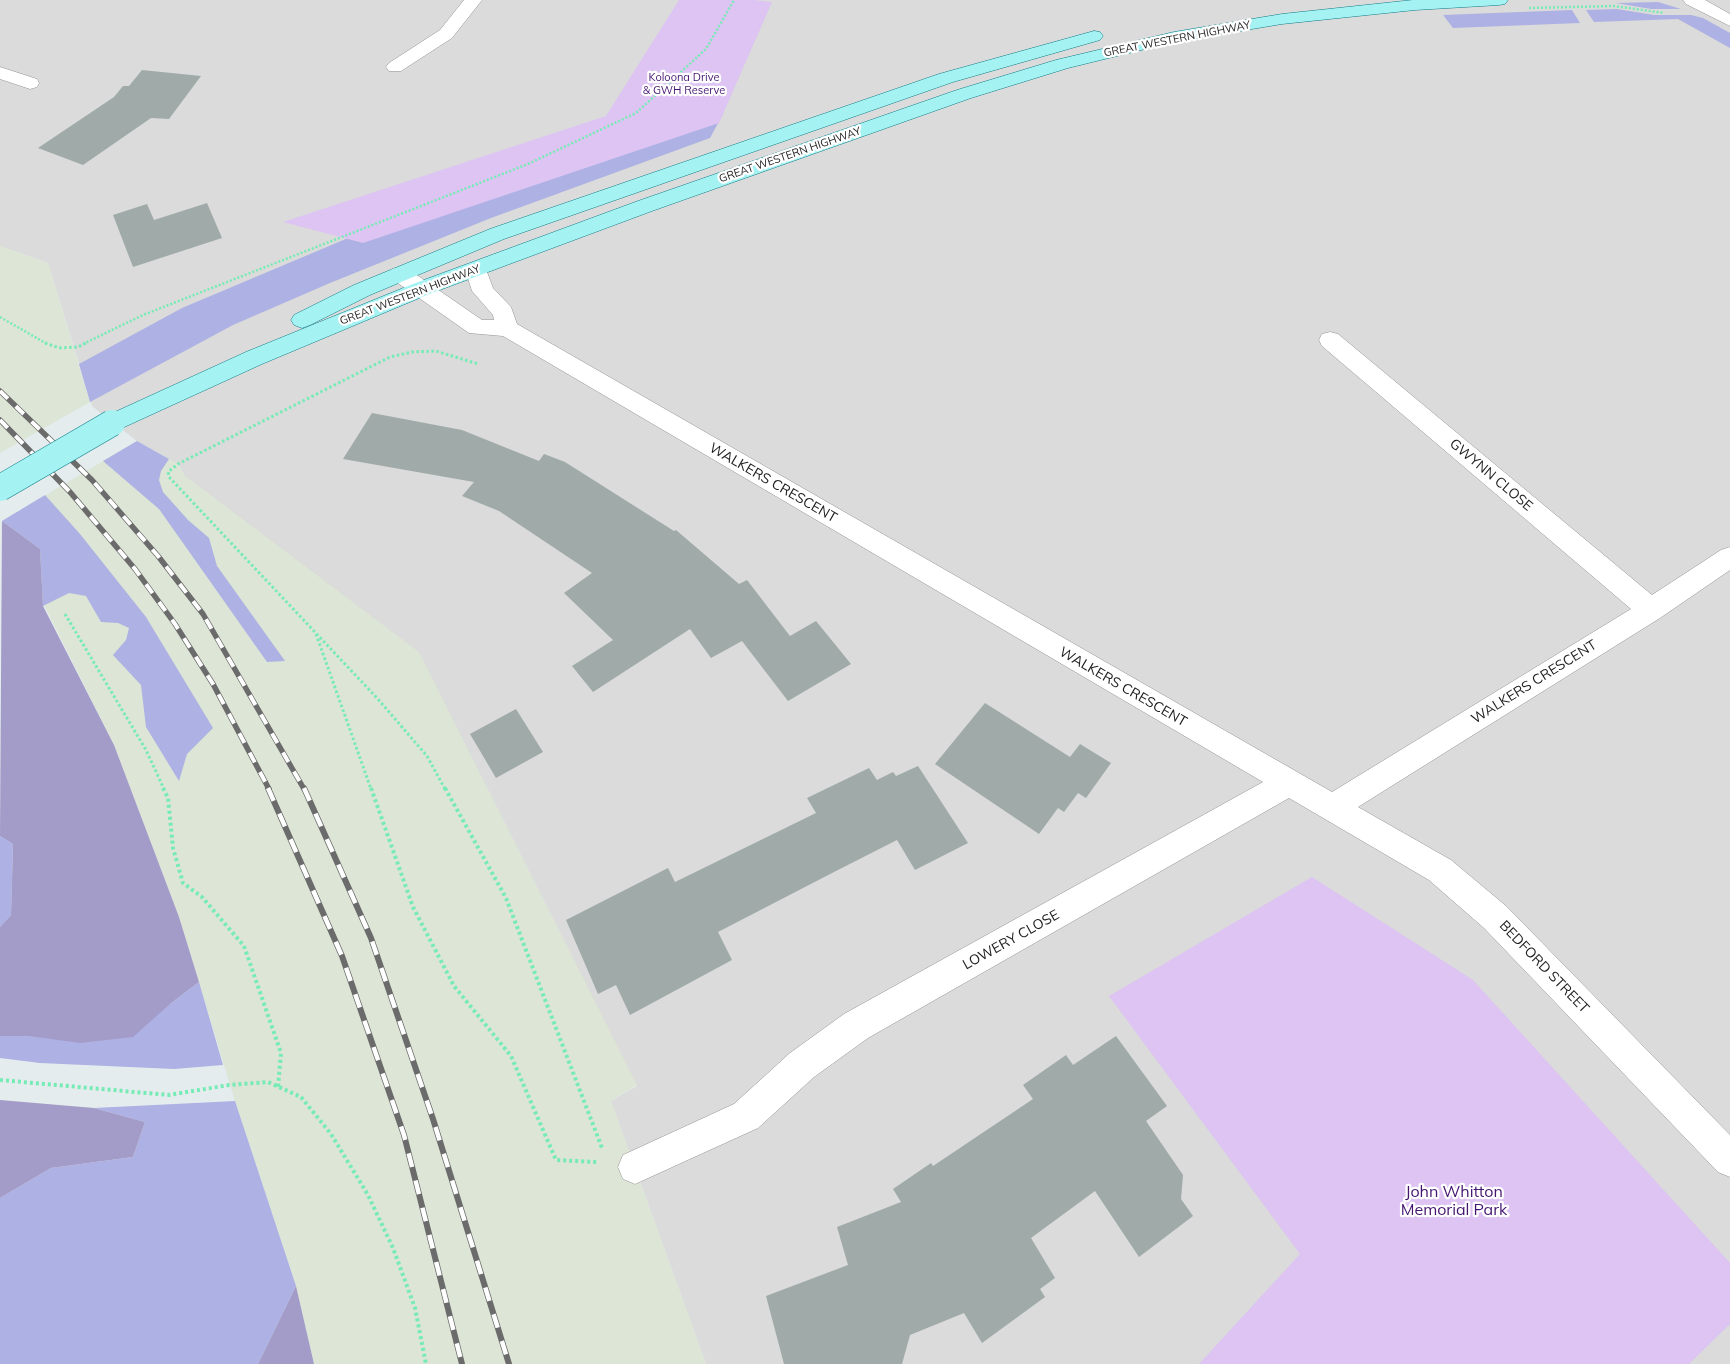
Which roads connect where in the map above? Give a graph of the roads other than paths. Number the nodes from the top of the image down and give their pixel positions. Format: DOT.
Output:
graph roads {
  1 [pos="473,0"];
  2 [pos="1295,0"];
  3 [pos="1499,0"];
  4 [pos="1692,0"];
  5 [pos="1250,6"];
  6 [pos="1730,21"];
  7 [pos="1111,32"];
  8 [pos="396,67"];
  9 [pos="0,73"];
  10 [pos="30,84"];
  11 [pos="476,269"];
  12 [pos="400,274"];
  13 [pos="421,289"];
  14 [pos="507,328"];
  15 [pos="1330,340"];
  16 [pos="112,423"];
  17 [pos="0,488"];
  18 [pos="1730,557"];
  19 [pos="1651,610"];
  20 [pos="1289,783"];
  21 [pos="1331,808"];
  22 [pos="1730,1160"];
  23 [pos="622,1164"];
  1 -- 8 [label="street"];
  2 -- 5 [label="main road, GREAT WESTERN HIGHWAY"];
  3 -- 11 [label="main road, GREAT WESTERN HIGHWAY"];
  4 -- 6 [label="street"];
  7 -- 12 [label="main road, GREAT WESTERN HIGHWAY"];
  9 -- 10 [label="street"];
  11 -- 13 [label="main road, GREAT WESTERN HIGHWAY"];
  11 -- 14 [label="street"];
  12 -- 13 [label="street"];
  12 -- 16 [label="main road, GREAT WESTERN HIGHWAY"];
  13 -- 14 [label="street"];
  13 -- 16 [label="main road, GREAT WESTERN HIGHWAY"];
  14 -- 20 [label="street, WALKERS CRESCENT"];
  15 -- 19 [label="street, GWYNN CLOSE"];
  16 -- 17 [label="main road, GREAT WESTERN HIGHWAY, bridge"];
  18 -- 19 [label="street, WALKERS CRESCENT"];
  19 -- 21 [label="street, WALKERS CRESCENT"];
  20 -- 21 [label="street, WALKERS CRESCENT"];
  20 -- 23 [label="street, LOWERY CLOSE"];
  21 -- 22 [label="street, BEDFORD STREET"];
}
